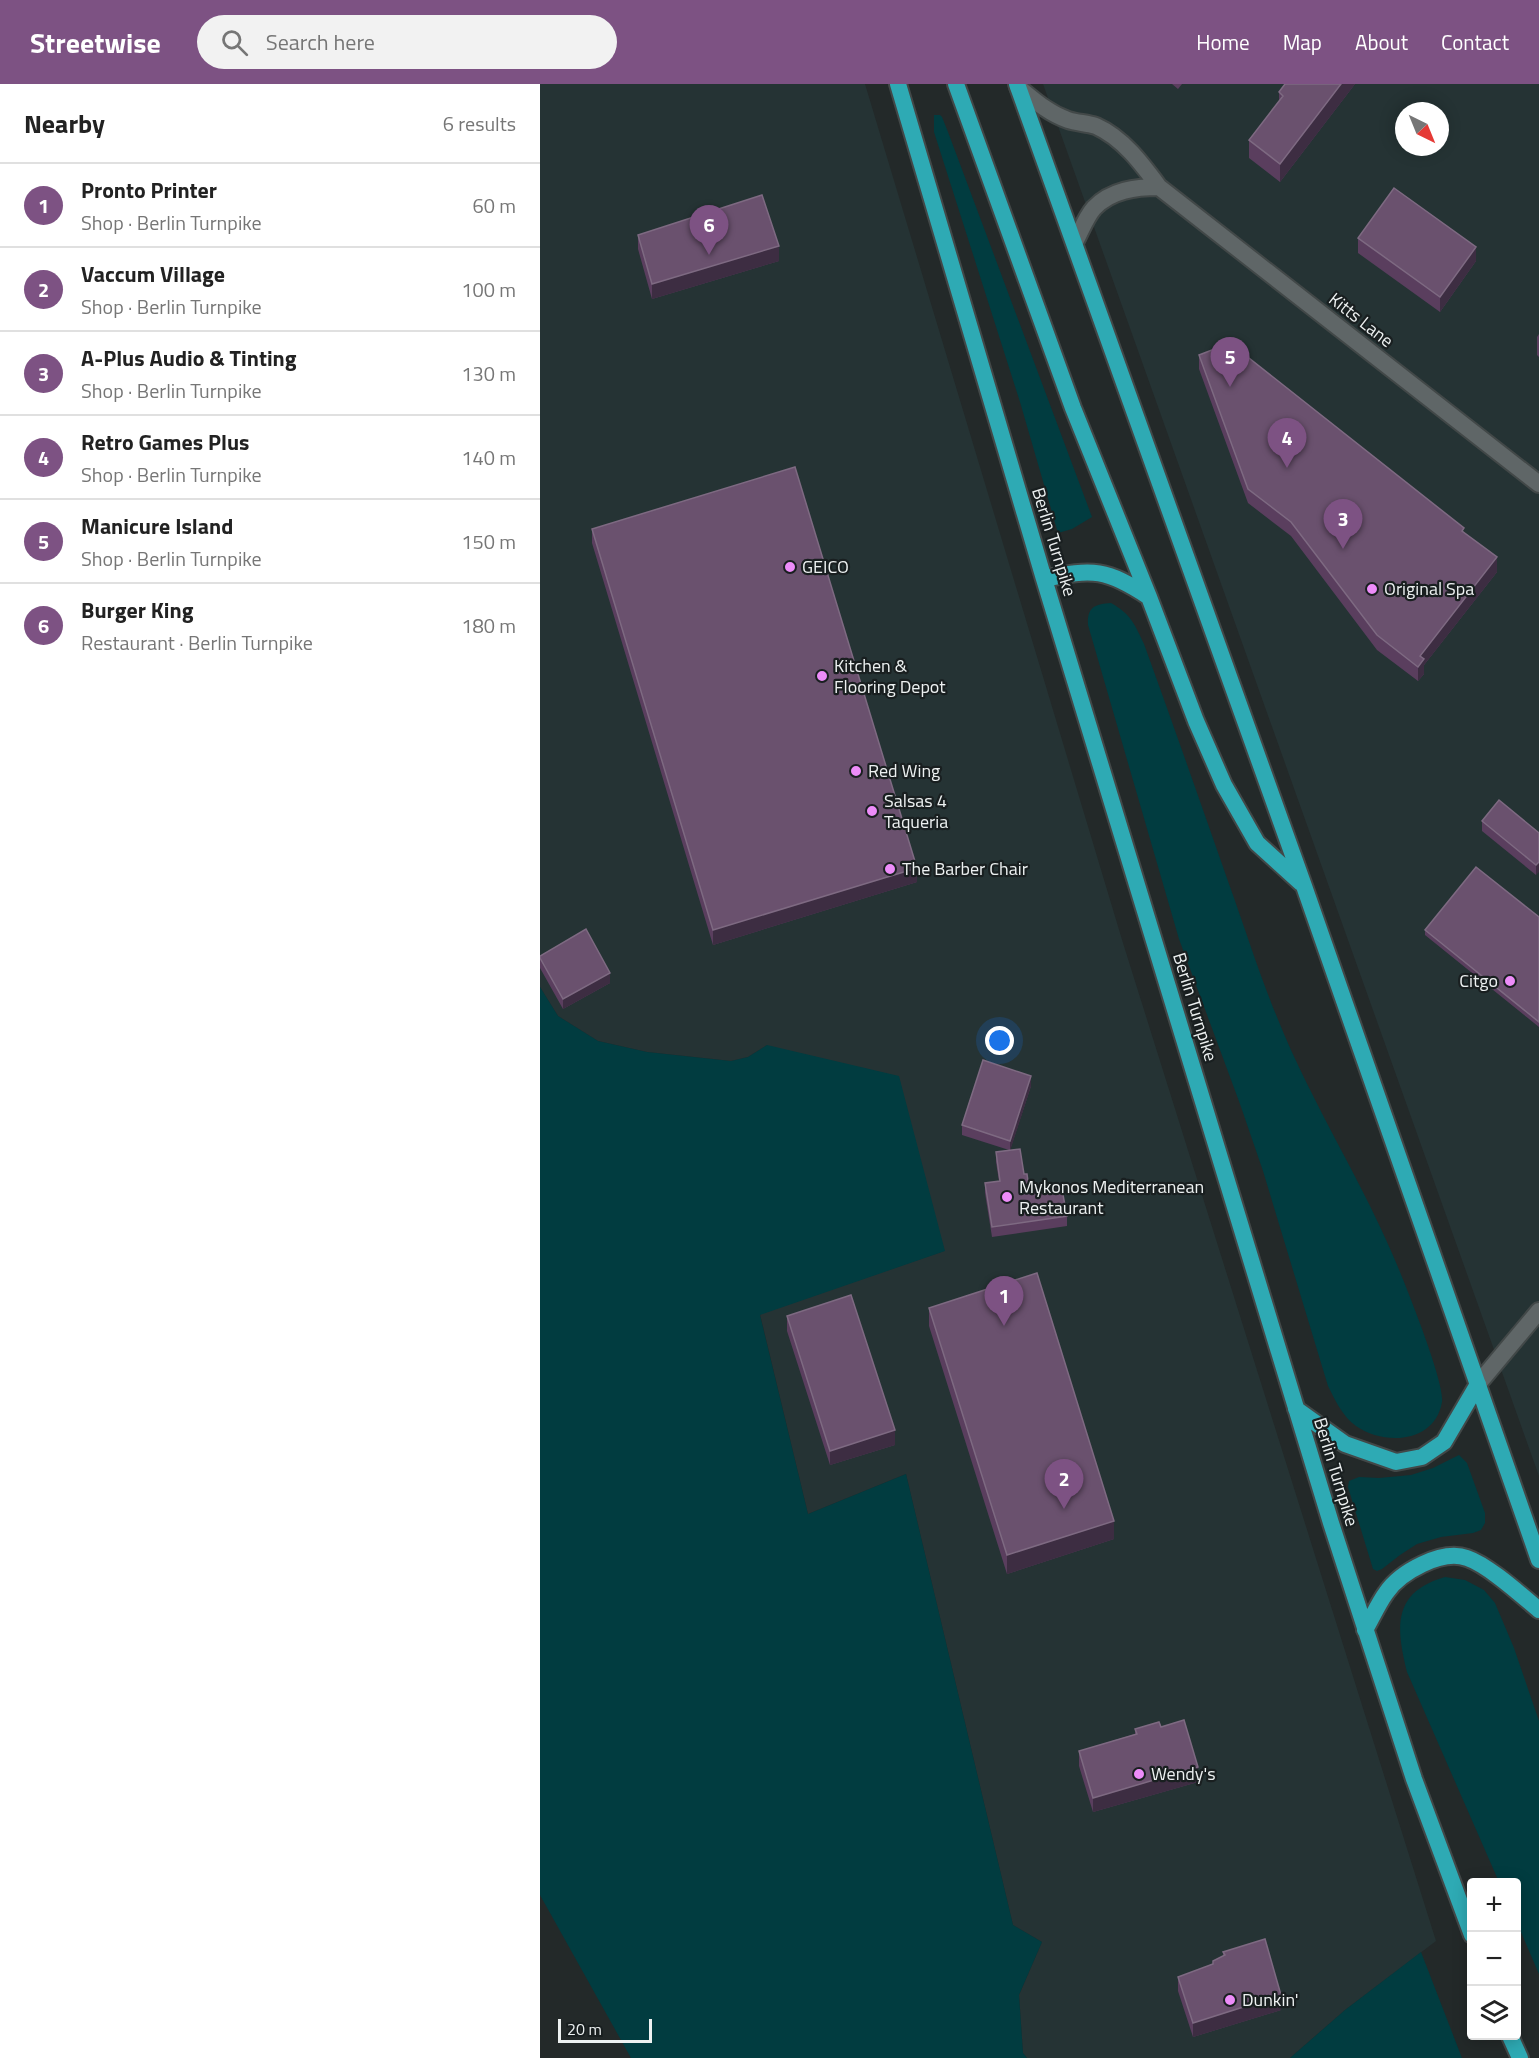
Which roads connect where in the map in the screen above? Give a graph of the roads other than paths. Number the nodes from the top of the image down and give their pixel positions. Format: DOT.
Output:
graph roads {
  1 [pos="898,84"];
  2 [pos="956,84"];
  3 [pos="1018,85"];
  4 [pos="1159,187"];
  5 [pos="1075,242"];
  6 [pos="1539,484"];
  7 [pos="1044,579"];
  8 [pos="1149,597"];
  9 [pos="1304,886"];
  10 [pos="1539,1311"];
  11 [pos="1479,1384"];
  12 [pos="1296,1409"];
  13 [pos="1539,1560"];
  14 [pos="1539,1610"];
  15 [pos="1365,1630"];
  16 [pos="1471,1932"];
  17 [pos="1512,2040"];
  18 [pos="1520,2058"];
  1 -- 7 [label="highway, Berlin Turnpike"];
  2 -- 8 [label="highway"];
  3 -- 4 [label="street, Kitts Lane"];
  3 -- 5 [label="highway"];
  4 -- 5 [label="street"];
  4 -- 6 [label="street, Kitts Lane"];
  5 -- 9 [label="highway"];
  7 -- 8 [label="highway"];
  7 -- 12 [label="highway, Berlin Turnpike"];
  8 -- 9 [label="highway"];
  9 -- 11 [label="highway"];
  10 -- 11 [label="street"];
  11 -- 12 [label="highway"];
  11 -- 13 [label="highway"];
  12 -- 15 [label="highway, Berlin Turnpike"];
  14 -- 15 [label="highway"];
  15 -- 16 [label="highway, Berlin Turnpike"];
  17 -- 18 [label="highway"];
}
